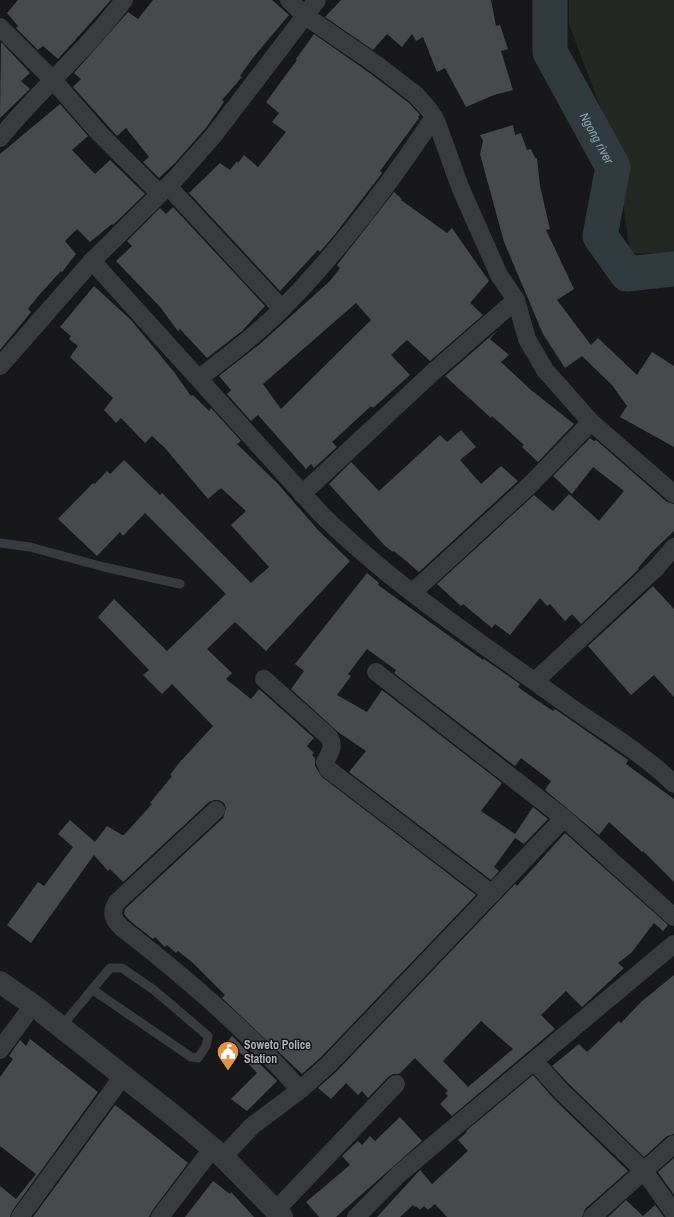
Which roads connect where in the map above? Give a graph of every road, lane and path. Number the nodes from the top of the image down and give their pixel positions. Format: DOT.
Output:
graph roads {
  1 [pos="124,0"];
  2 [pos="289,0"];
  3 [pos="317,0"];
  4 [pos="304,15"];
  5 [pos="0,27"];
  6 [pos="53,80"];
  7 [pos="434,117"];
  8 [pos="0,138"];
  9 [pos="164,190"];
  10 [pos="92,261"];
  11 [pos="516,300"];
  12 [pos="282,309"];
  13 [pos="0,366"];
  14 [pos="199,378"];
  15 [pos="590,422"];
  16 [pos="302,494"];
  17 [pos="674,494"];
  18 [pos="0,543"];
  19 [pos="674,547"];
  20 [pos="180,584"];
  21 [pos="413,592"];
  22 [pos="376,672"];
  23 [pos="264,679"];
  24 [pos="535,681"];
  25 [pos="671,776"];
  26 [pos="216,810"];
  27 [pos="564,818"];
  28 [pos="492,894"];
  29 [pos="674,917"];
  30 [pos="674,944"];
  31 [pos="0,982"];
  32 [pos="93,990"];
  33 [pos="33,1005"];
  34 [pos="61,1027"];
  35 [pos="0,1050"];
  36 [pos="534,1061"];
  37 [pos="123,1076"];
  38 [pos="396,1084"];
  39 [pos="300,1090"];
  40 [pos="674,1144"];
  41 [pos="217,1153"];
  42 [pos="644,1171"];
  43 [pos="674,1213"];
  44 [pos="279,1214"];
  45 [pos="20,1217"];
  46 [pos="160,1217"];
  47 [pos="356,1217"];
  48 [pos="592,1217"];
  1 -- 6 [label="street"];
  2 -- 4 [label="street"];
  3 -- 4 [label="street"];
  4 -- 7 [label="street"];
  4 -- 9 [label="street"];
  5 -- 6 [label="street"];
  6 -- 8 [label="street"];
  6 -- 9 [label="street"];
  7 -- 11 [label="street"];
  7 -- 12 [label="street"];
  9 -- 10 [label="street"];
  9 -- 12 [label="street"];
  10 -- 13 [label="street"];
  10 -- 14 [label="street"];
  11 -- 15 [label="street"];
  11 -- 16 [label="street"];
  12 -- 14 [label="street"];
  14 -- 16 [label="street"];
  15 -- 17 [label="street"];
  15 -- 21 [label="street"];
  16 -- 21 [label="street"];
  18 -- 20 [label="lane"];
  19 -- 24 [label="street"];
  21 -- 24 [label="street"];
  22 -- 27 [label="street"];
  23 -- 28 [label="street"];
  24 -- 25 [label="street"];
  26 -- 39 [label="street"];
  27 -- 28 [label="street"];
  27 -- 29 [label="street"];
  28 -- 39 [label="street"];
  30 -- 36 [label="street"];
  31 -- 33 [label="street"];
  32 -- 32 [label="lane"];
  32 -- 34 [label="lane"];
  33 -- 34 [label="street"];
  33 -- 35 [label="street"];
  34 -- 37 [label="street"];
  36 -- 42 [label="street"];
  36 -- 47 [label="street"];
  37 -- 41 [label="street"];
  37 -- 45 [label="street"];
  38 -- 44 [label="street"];
  39 -- 41 [label="street"];
  40 -- 42 [label="street"];
  41 -- 44 [label="street"];
  41 -- 46 [label="street"];
  42 -- 43 [label="street"];
  42 -- 48 [label="street"];
}
